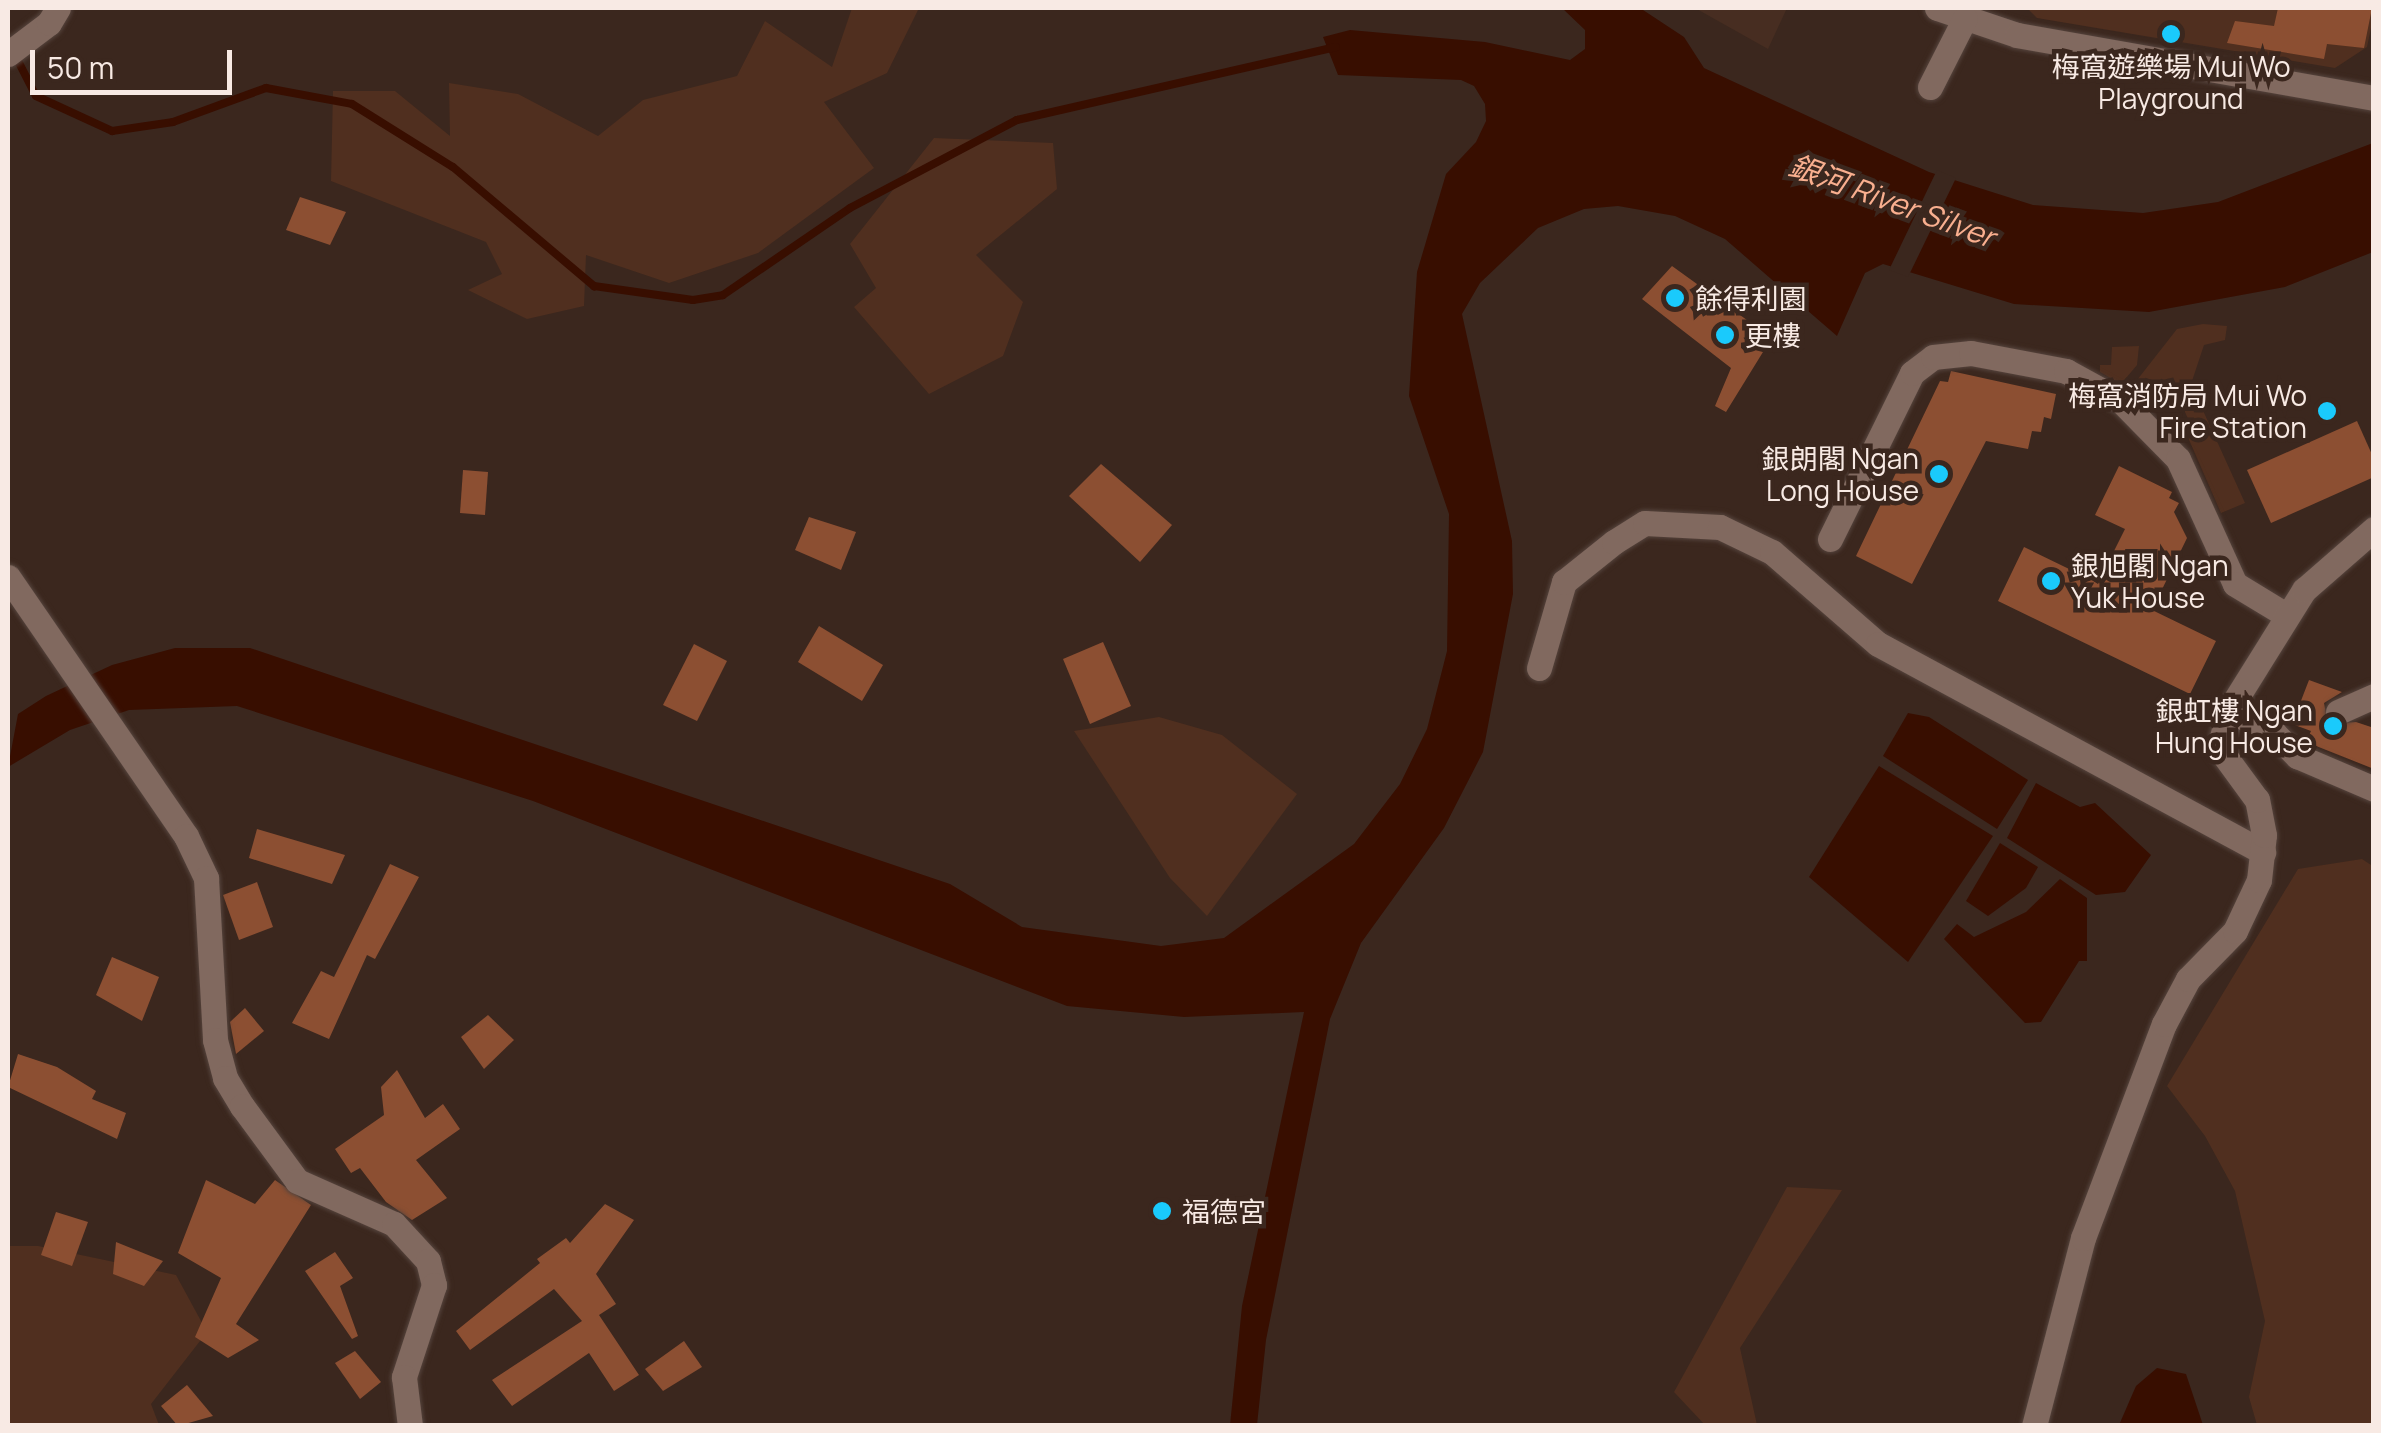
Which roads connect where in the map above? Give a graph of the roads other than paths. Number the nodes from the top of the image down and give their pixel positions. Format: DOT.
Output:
graph roads {
  1 [pos="1937,8"];
  2 [pos="54,15"];
  3 [pos="1994,17"];
  4 [pos="1965,18"];
  5 [pos="8,54"];
  6 [pos="1930,87"];
  7 [pos="2374,98"];
  8 [pos="2374,530"];
  9 [pos="1830,539"];
  10 [pos="8,577"];
  11 [pos="2286,616"];
  12 [pos="1540,668"];
  13 [pos="2374,696"];
  14 [pos="2229,710"];
  15 [pos="2338,712"];
  16 [pos="2374,789"];
  17 [pos="2263,852"];
  18 [pos="410,1426"];
  19 [pos="2034,1426"];
  1 -- 4 [label="street"];
  2 -- 5 [label="street"];
  3 -- 4 [label="street"];
  3 -- 7 [label="street"];
  4 -- 6 [label="street"];
  8 -- 11 [label="street"];
  9 -- 11 [label="street"];
  10 -- 18 [label="street"];
  11 -- 14 [label="street"];
  12 -- 17 [label="street"];
  13 -- 15 [label="street"];
  14 -- 16 [label="street"];
  14 -- 17 [label="street"];
  17 -- 19 [label="street"];
}
